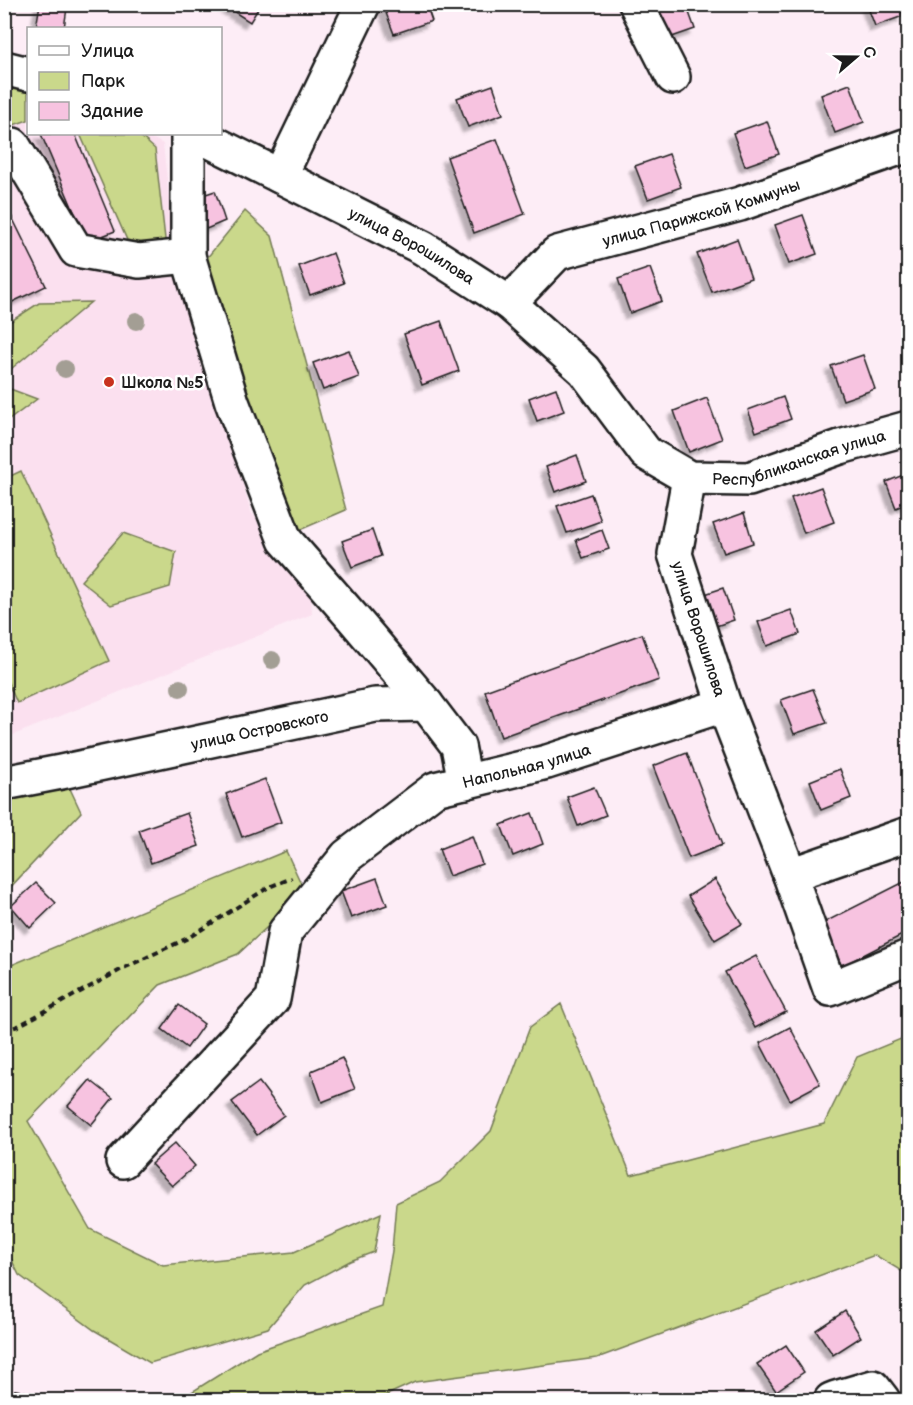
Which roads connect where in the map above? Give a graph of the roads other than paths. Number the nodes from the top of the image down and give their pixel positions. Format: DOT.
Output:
graph roads {
  1 [pos="363,4"];
  2 [pos="636,4"];
  3 [pos="4,68"];
  4 [pos="27,74"];
  5 [pos="673,77"];
  6 [pos="188,135"];
  7 [pos="198,135"];
  8 [pos="909,145"];
  9 [pos="13,146"];
  10 [pos="280,176"];
  11 [pos="188,256"];
  12 [pos="509,303"];
  13 [pos="909,428"];
  14 [pos="688,478"];
  15 [pos="426,704"];
  16 [pos="724,705"];
  17 [pos="465,782"];
  18 [pos="4,783"];
  19 [pos="909,834"];
  20 [pos="790,875"];
  21 [pos="909,957"];
  22 [pos="123,1161"];
  23 [pos="831,1401"];
  24 [pos="883,1401"];
  1 -- 10 [label="street"];
  2 -- 5 [label="street"];
  3 -- 4 [label="street"];
  6 -- 11 [label="street"];
  7 -- 10 [label="street, улица Ворошилова"];
  8 -- 12 [label="street, улица Парижской Коммуны"];
  9 -- 11 [label="street"];
  10 -- 12 [label="street, улица Ворошилова"];
  11 -- 15 [label="street"];
  12 -- 14 [label="street, улица Ворошилова"];
  13 -- 14 [label="street, Республиканская улица"];
  14 -- 16 [label="street, улица Ворошилова"];
  15 -- 17 [label="street"];
  15 -- 18 [label="street, улица Островского"];
  16 -- 17 [label="street, Напольная улица"];
  16 -- 20 [label="street, улица Ворошилова"];
  17 -- 22 [label="street, Напольная улица"];
  19 -- 20 [label="street"];
  20 -- 21 [label="street, улица Ворошилова"];
  23 -- 24 [label="street"];
}
